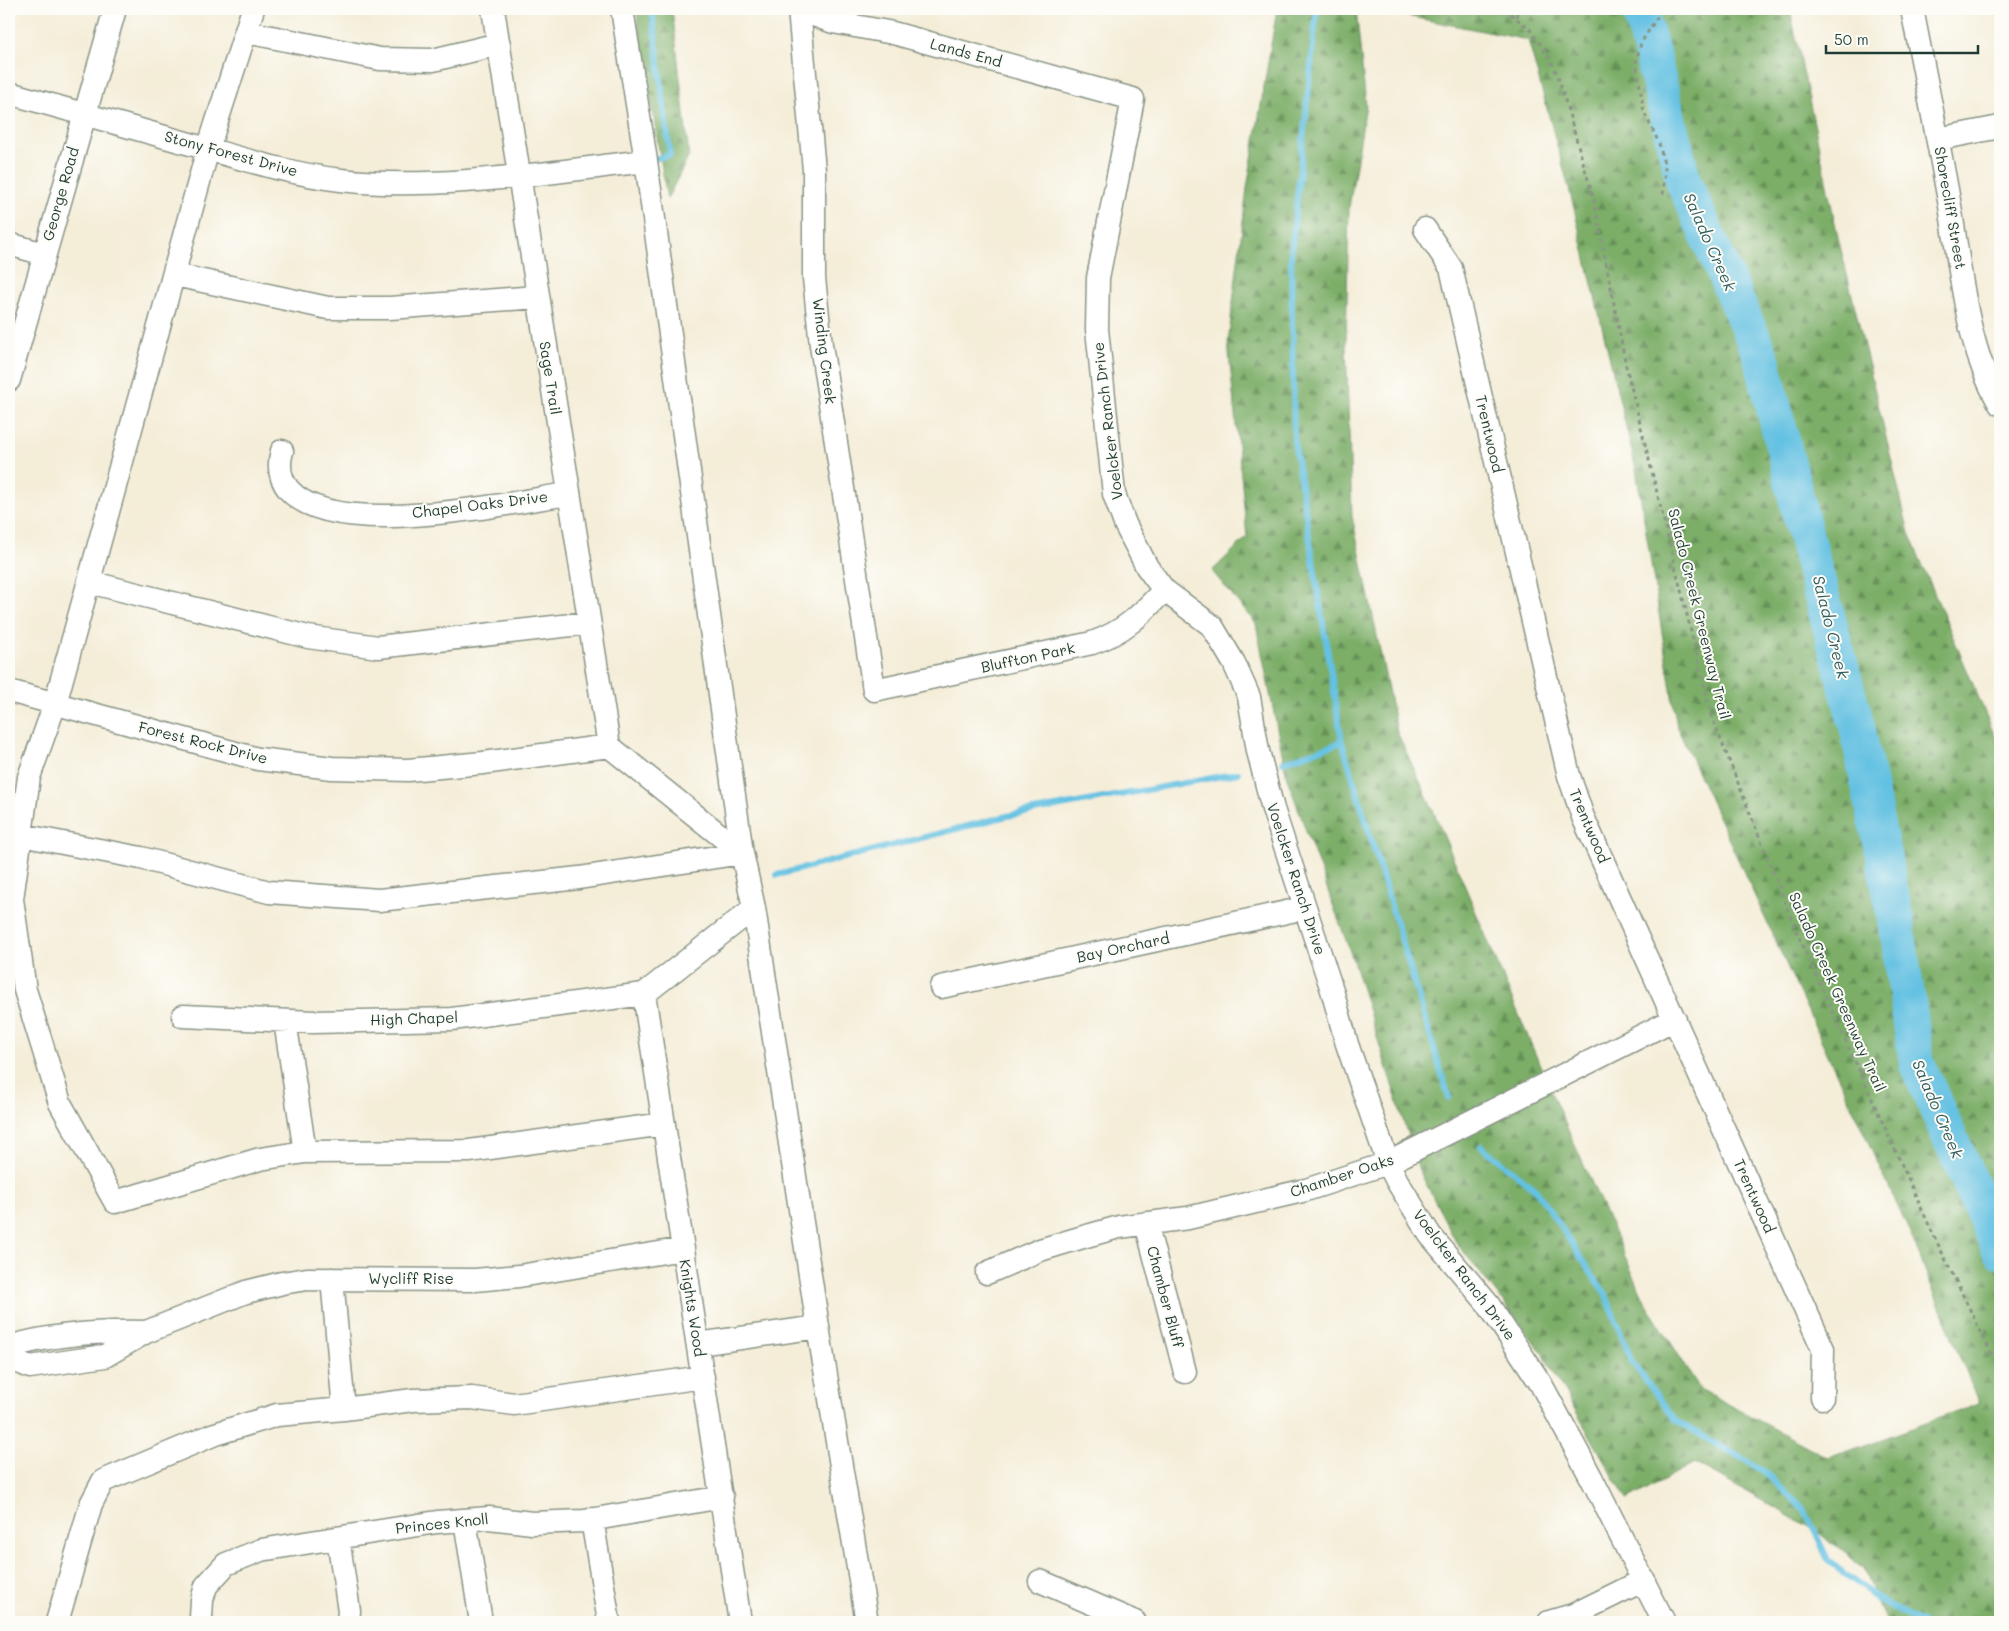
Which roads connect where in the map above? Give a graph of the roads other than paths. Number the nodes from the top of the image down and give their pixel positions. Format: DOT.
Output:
graph roads {
  1 [pos="116,9"];
  2 [pos="253,9"];
  3 [pos="493,9"];
  4 [pos="622,9"];
  5 [pos="1912,9"];
  6 [pos="799,10"];
  7 [pos="247,32"];
  8 [pos="499,44"];
  9 [pos="9,92"];
  10 [pos="1133,99"];
  11 [pos="84,114"];
  12 [pos="2000,128"];
  13 [pos="1938,139"];
  14 [pos="208,149"];
  15 [pos="646,161"];
  16 [pos="518,176"];
  17 [pos="1425,229"];
  18 [pos="9,244"];
  19 [pos="44,254"];
  20 [pos="175,275"];
  21 [pos="537,297"];
  22 [pos="9,380"];
  23 [pos="2000,404"];
  24 [pos="282,451"];
  25 [pos="568,494"];
  26 [pos="89,582"];
  27 [pos="1164,590"];
  28 [pos="589,623"];
  29 [pos="874,690"];
  30 [pos="9,692"];
  31 [pos="55,704"];
  32 [pos="609,746"];
  33 [pos="21,835"];
  34 [pos="742,853"];
  35 [pos="754,908"];
  36 [pos="1305,908"];
  37 [pos="942,987"];
  38 [pos="644,994"];
  39 [pos="184,1016"];
  40 [pos="1675,1019"];
  41 [pos="285,1021"];
  42 [pos="664,1124"];
  43 [pos="305,1152"];
  44 [pos="1388,1163"];
  45 [pos="1146,1223"];
  46 [pos="683,1248"];
  47 [pos="987,1273"];
  48 [pos="332,1279"];
  49 [pos="818,1327"];
  50 [pos="146,1332"];
  51 [pos="698,1344"];
  52 [pos="9,1347"];
  53 [pos="9,1358"];
  54 [pos="1185,1372"];
  55 [pos="703,1377"];
  56 [pos="1822,1398"];
  57 [pos="344,1409"];
  58 [pos="722,1497"];
  59 [pos="592,1519"];
  60 [pos="465,1520"];
  61 [pos="338,1538"];
  62 [pos="1040,1580"];
  63 [pos="1644,1580"];
  64 [pos="201,1618"];
  65 [pos="57,1622"];
  66 [pos="348,1622"];
  67 [pos="481,1622"];
  68 [pos="609,1622"];
  69 [pos="740,1622"];
  70 [pos="867,1622"];
  71 [pos="1135,1622"];
  72 [pos="1549,1622"];
  73 [pos="1664,1622"];
  1 -- 11 [label="street, George Road"];
  2 -- 7 [label="street"];
  3 -- 8 [label="street, Sage Trail"];
  4 -- 15 [label="street"];
  5 -- 13 [label="street, Shorecliff Street"];
  6 -- 10 [label="street, Lands End"];
  6 -- 29 [label="street, Winding Creek"];
  7 -- 8 [label="street"];
  7 -- 14 [label="street"];
  8 -- 16 [label="street, Sage Trail"];
  9 -- 11 [label="street, Stony Forest Drive"];
  10 -- 27 [label="street, Voelcker Ranch Drive"];
  11 -- 14 [label="street, Stony Forest Drive"];
  11 -- 19 [label="street, George Road"];
  12 -- 13 [label="street"];
  13 -- 23 [label="street, Shorecliff Street"];
  14 -- 16 [label="street, Stony Forest Drive"];
  14 -- 20 [label="street"];
  15 -- 16 [label="street, Stony Forest Drive"];
  15 -- 34 [label="street"];
  16 -- 21 [label="street, Sage Trail"];
  17 -- 40 [label="street, Trentwood"];
  18 -- 19 [label="street"];
  19 -- 22 [label="street, George Road"];
  20 -- 21 [label="street"];
  20 -- 26 [label="street"];
  21 -- 25 [label="street, Sage Trail"];
  24 -- 25 [label="street, Chapel Oaks Drive"];
  25 -- 28 [label="street, Sage Trail"];
  26 -- 28 [label="street"];
  26 -- 31 [label="street"];
  27 -- 29 [label="street, Bluffton Park"];
  27 -- 36 [label="street, Voelcker Ranch Drive"];
  28 -- 32 [label="street, Sage Trail"];
  30 -- 31 [label="street, Forest Rock Drive"];
  31 -- 32 [label="street, Forest Rock Drive"];
  31 -- 33 [label="street"];
  32 -- 34 [label="street"];
  33 -- 34 [label="street"];
  33 -- 43 [label="street"];
  34 -- 35 [label="street"];
  35 -- 38 [label="street"];
  35 -- 49 [label="street"];
  36 -- 37 [label="street, Bay Orchard"];
  36 -- 44 [label="street, Voelcker Ranch Drive"];
  38 -- 41 [label="street, High Chapel"];
  38 -- 42 [label="street, Knights Wood"];
  39 -- 41 [label="street, High Chapel"];
  40 -- 44 [label="street, Chamber Oaks"];
  40 -- 56 [label="street, Trentwood"];
  41 -- 43 [label="street"];
  42 -- 43 [label="street"];
  42 -- 46 [label="street, Knights Wood"];
  44 -- 45 [label="street, Chamber Oaks"];
  44 -- 63 [label="street, Voelcker Ranch Drive"];
  45 -- 47 [label="street, Chamber Oaks"];
  45 -- 54 [label="street, Chamber Bluff"];
  46 -- 48 [label="street, Wycliff Rise"];
  46 -- 51 [label="street, Knights Wood"];
  48 -- 50 [label="street, Wycliff Rise"];
  48 -- 57 [label="street"];
  49 -- 51 [label="street"];
  49 -- 70 [label="street"];
  50 -- 52 [label="street, Wycliff Rise"];
  50 -- 53 [label="street, Wycliff Rise"];
  51 -- 55 [label="street, Knights Wood"];
  55 -- 57 [label="street"];
  55 -- 58 [label="street, Knights Wood"];
  57 -- 65 [label="street"];
  58 -- 59 [label="street, Princes Knoll"];
  58 -- 69 [label="street, Knights Wood"];
  59 -- 60 [label="street, Princes Knoll"];
  59 -- 68 [label="street"];
  60 -- 61 [label="street, Princes Knoll"];
  60 -- 67 [label="street"];
  61 -- 64 [label="street, Princes Knoll"];
  61 -- 66 [label="street"];
  62 -- 71 [label="street"];
  63 -- 72 [label="street"];
  63 -- 73 [label="street, Voelcker Ranch Drive"];
}
